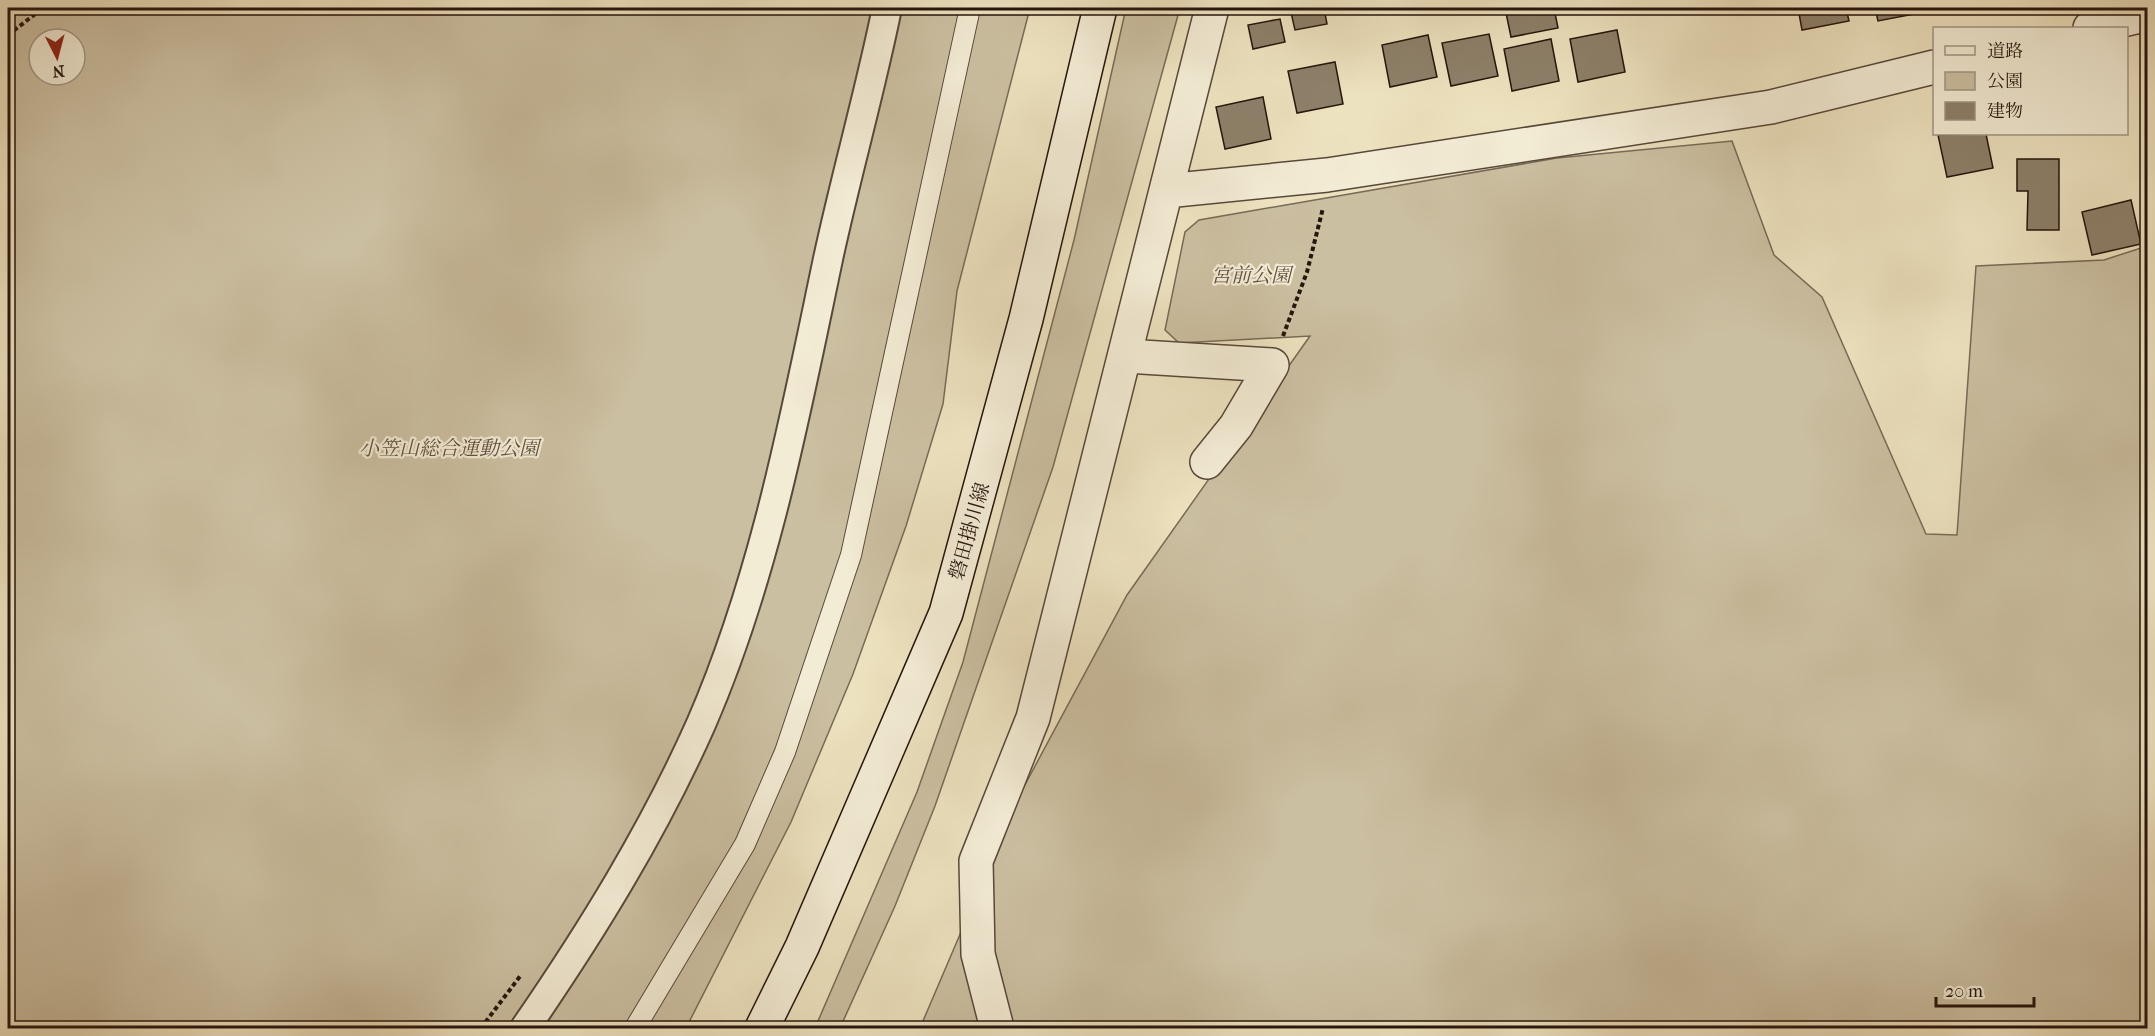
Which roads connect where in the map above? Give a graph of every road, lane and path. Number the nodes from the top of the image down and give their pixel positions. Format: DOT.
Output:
graph roads {
  1 [pos="43,8"];
  2 [pos="887,8"];
  3 [pos="970,8"];
  4 [pos="1100,8"];
  5 [pos="1212,8"];
  6 [pos="2138,13"];
  7 [pos="2093,27"];
  8 [pos="8,35"];
  9 [pos="1933,67"];
  10 [pos="1327,175"];
  11 [pos="1166,191"];
  12 [pos="1126,356"];
  13 [pos="1272,365"];
  14 [pos="1207,462"];
  15 [pos="522,973"];
  16 [pos="481,1029"];
  17 [pos="525,1029"];
  18 [pos="635,1029"];
  19 [pos="762,1029"];
  20 [pos="997,1029"];
  1 -- 8 [label="path"];
  2 -- 17 [label="street"];
  3 -- 18 [label="lane"];
  4 -- 19 [label="street, 磐田掛川線"];
  5 -- 11 [label="street"];
  6 -- 7 [label="street"];
  9 -- 10 [label="street"];
  10 -- 11 [label="street"];
  10 -- 13 [label="path"];
  11 -- 12 [label="street"];
  12 -- 13 [label="street"];
  12 -- 20 [label="street"];
  13 -- 14 [label="street"];
  15 -- 16 [label="path"];
}
